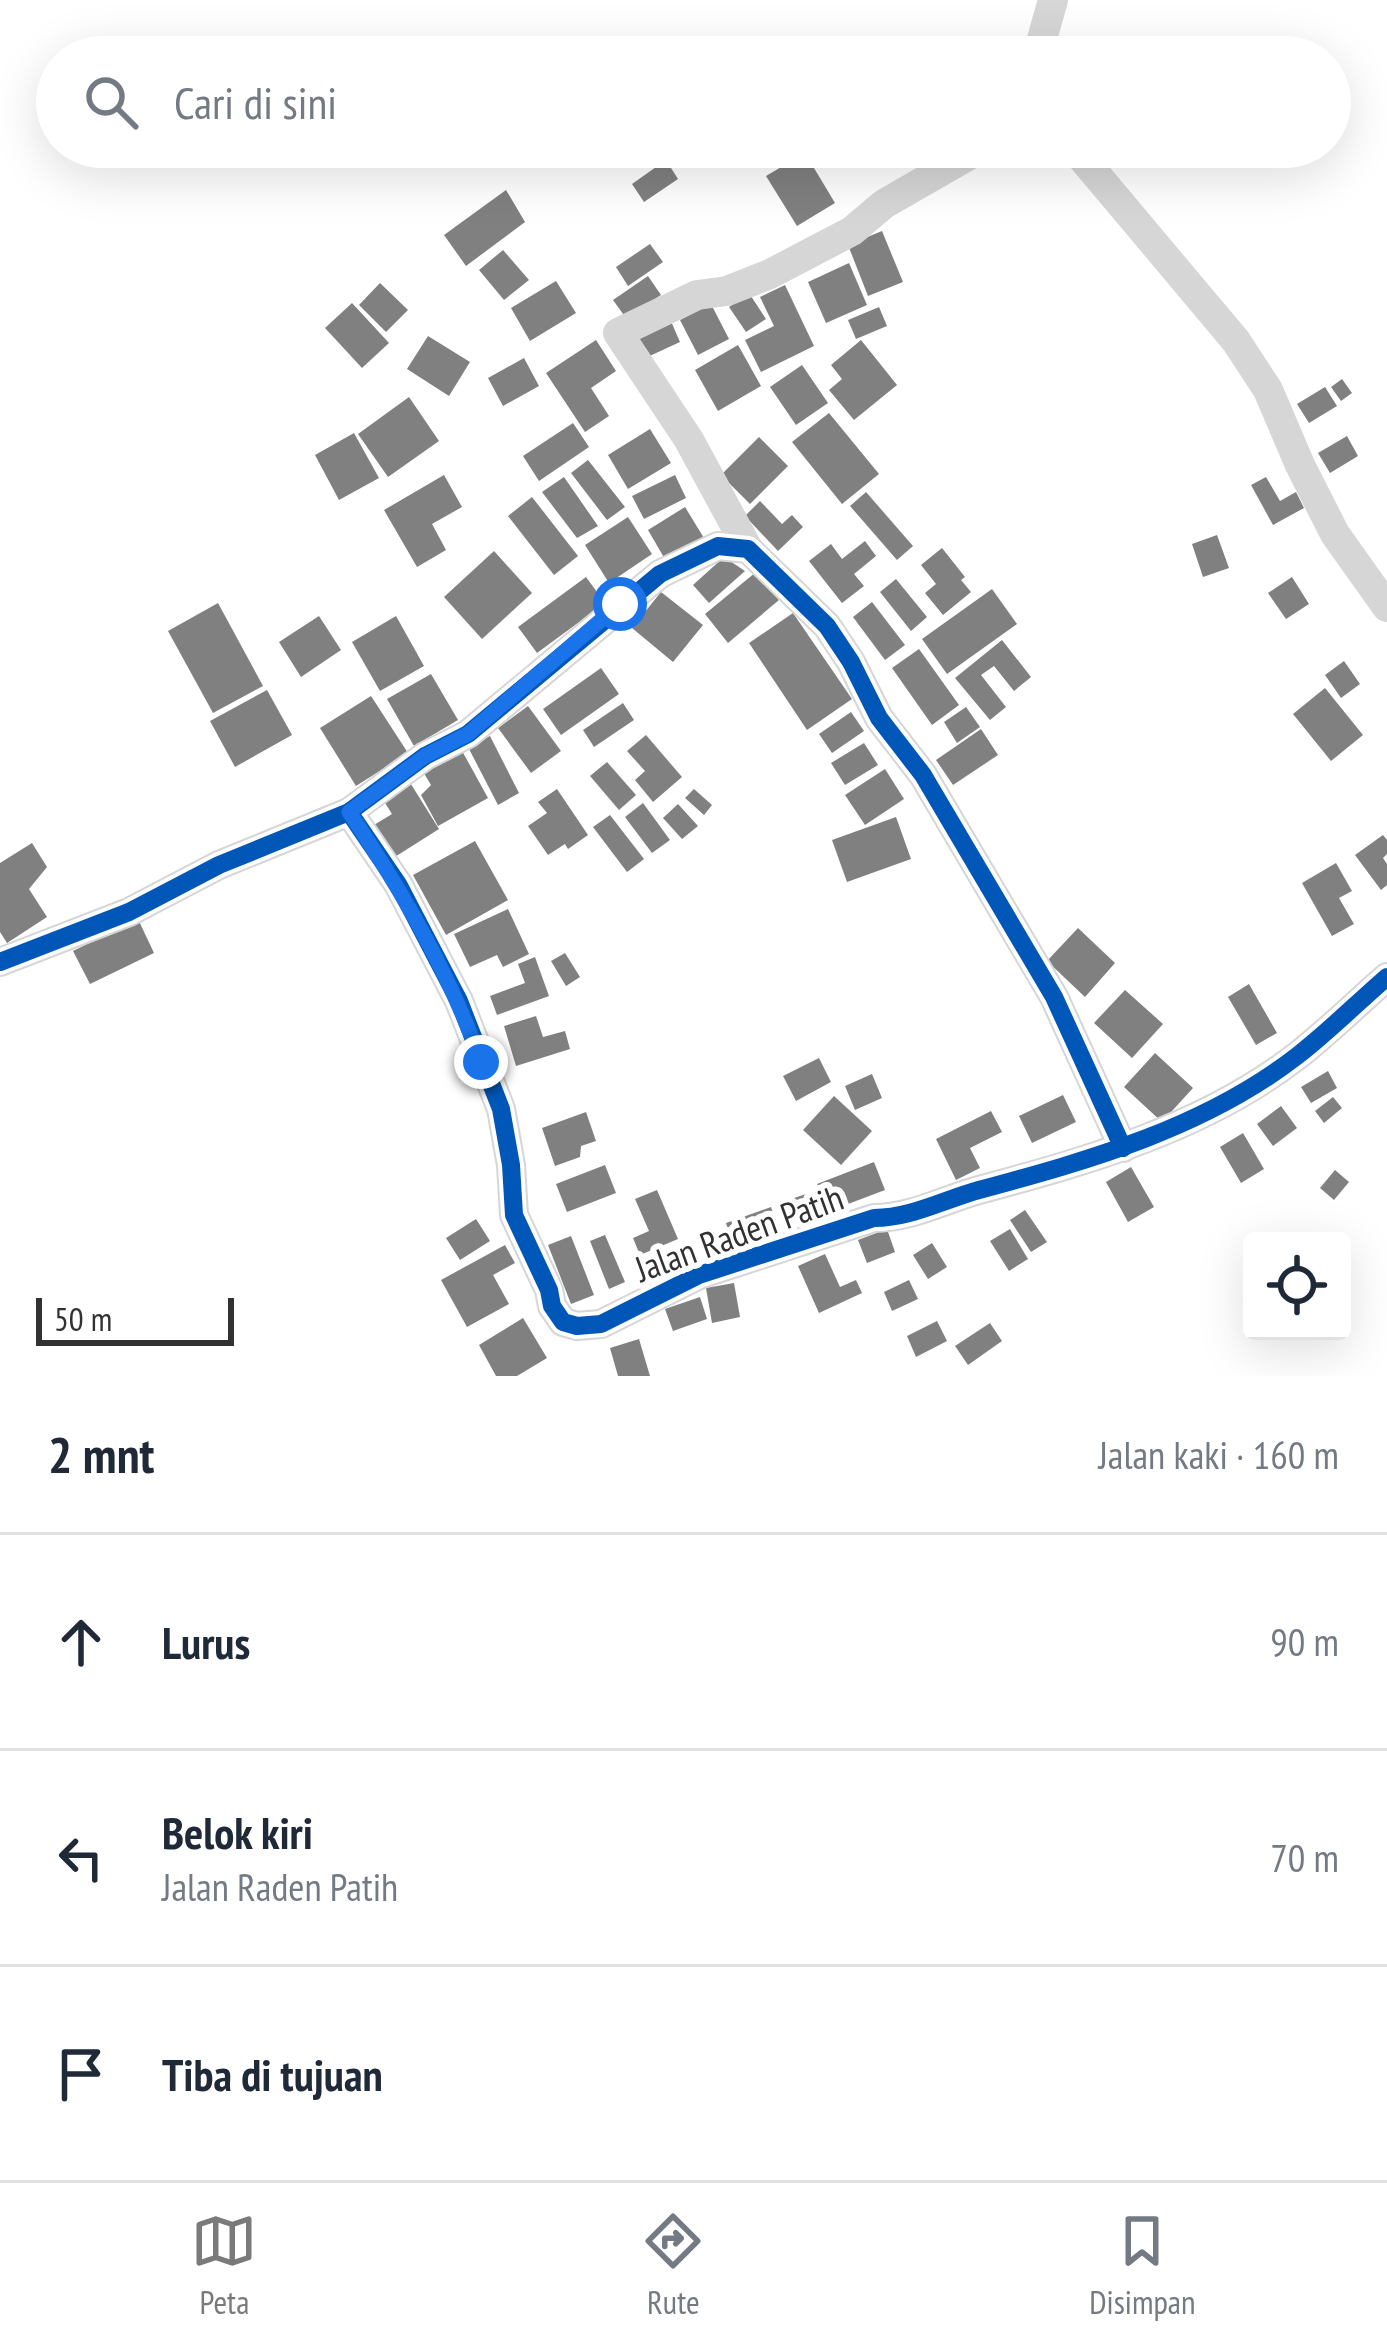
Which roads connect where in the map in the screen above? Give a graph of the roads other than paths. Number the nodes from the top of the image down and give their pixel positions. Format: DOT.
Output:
graph roads {
  1 [pos="1053,0"];
  2 [pos="1043,36"];
  3 [pos="947,168"];
  4 [pos="1091,168"];
  5 [pos="748,549"];
  6 [pos="1387,607"];
  7 [pos="349,812"];
  8 [pos="0,962"];
  9 [pos="1387,977"];
  10 [pos="1123,1148"];
  1 -- 2 [label="street"];
  3 -- 5 [label="street"];
  4 -- 6 [label="street"];
  5 -- 7 [label="street"];
  5 -- 10 [label="street"];
  7 -- 8 [label="street"];
  7 -- 10 [label="street, Jalan Raden Patih"];
  9 -- 10 [label="street, Jalan Raden Patih"];
}
